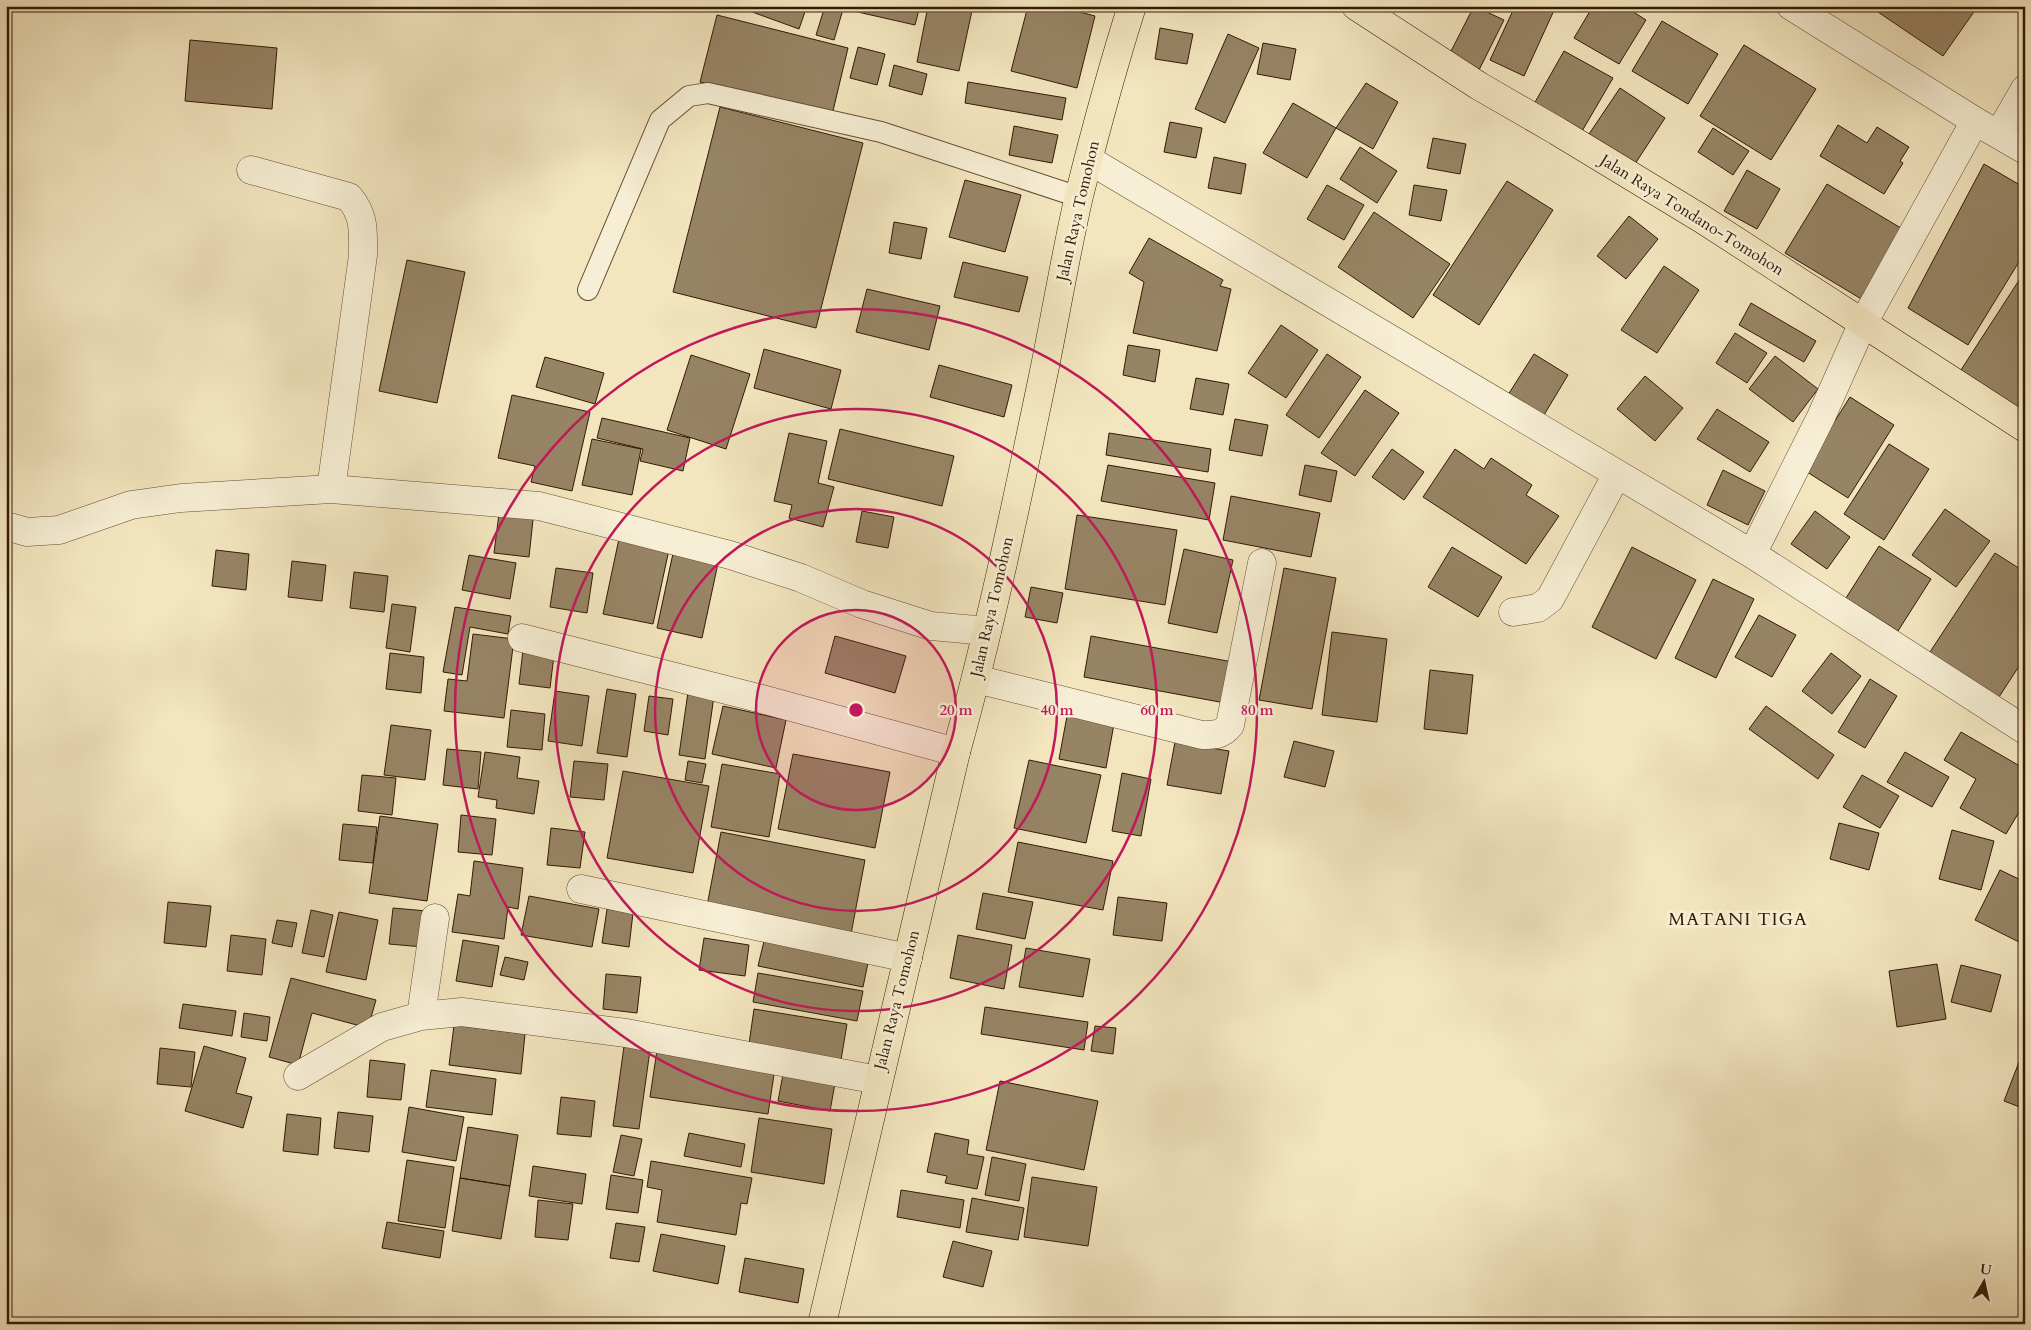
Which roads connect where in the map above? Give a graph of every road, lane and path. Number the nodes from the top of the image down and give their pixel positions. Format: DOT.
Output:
graph roads {
  1 [pos="1132,6"];
  2 [pos="1356,6"];
  3 [pos="1791,6"];
  4 [pos="2025,89"];
  5 [pos="1975,121"];
  6 [pos="1999,134"];
  7 [pos="2025,150"];
  8 [pos="1089,160"];
  9 [pos="251,170"];
  10 [pos="1079,197"];
  11 [pos="588,290"];
  12 [pos="1862,324"];
  13 [pos="2025,428"];
  14 [pos="1617,474"];
  15 [pos="331,489"];
  16 [pos="6,526"];
  17 [pos="1752,554"];
  18 [pos="1262,563"];
  19 [pos="1513,612"];
  20 [pos="987,631"];
  21 [pos="522,638"];
  22 [pos="976,680"];
  23 [pos="2025,730"];
  24 [pos="956,752"];
  25 [pos="581,889"];
  26 [pos="435,918"];
  27 [pos="908,958"];
  28 [pos="421,1016"];
  29 [pos="298,1076"];
  30 [pos="878,1080"];
  31 [pos="822,1324"];
  1 -- 8 [label="highway, Jalan Raya Tomohon"];
  2 -- 12 [label="highway, Jalan Raya Tondano-Tomohon"];
  3 -- 5 [label="street"];
  4 -- 6 [label="street"];
  5 -- 6 [label="street"];
  5 -- 12 [label="street"];
  6 -- 7 [label="street"];
  8 -- 10 [label="highway, Jalan Raya Tomohon"];
  8 -- 14 [label="street"];
  9 -- 15 [label="street"];
  10 -- 11 [label="lane"];
  10 -- 20 [label="highway, Jalan Raya Tomohon"];
  12 -- 13 [label="highway, Jalan Raya Tondano-Tomohon"];
  12 -- 17 [label="street"];
  14 -- 17 [label="street"];
  14 -- 19 [label="street"];
  15 -- 16 [label="street"];
  15 -- 20 [label="street"];
  17 -- 23 [label="street"];
  18 -- 22 [label="street"];
  20 -- 22 [label="highway, Jalan Raya Tomohon"];
  21 -- 24 [label="street"];
  22 -- 24 [label="highway, Jalan Raya Tomohon"];
  24 -- 27 [label="highway, Jalan Raya Tomohon"];
  25 -- 27 [label="street"];
  26 -- 28 [label="street"];
  27 -- 30 [label="highway, Jalan Raya Tomohon"];
  28 -- 29 [label="street"];
  28 -- 30 [label="street"];
  30 -- 31 [label="highway, Jalan Raya Tomohon"];
}
